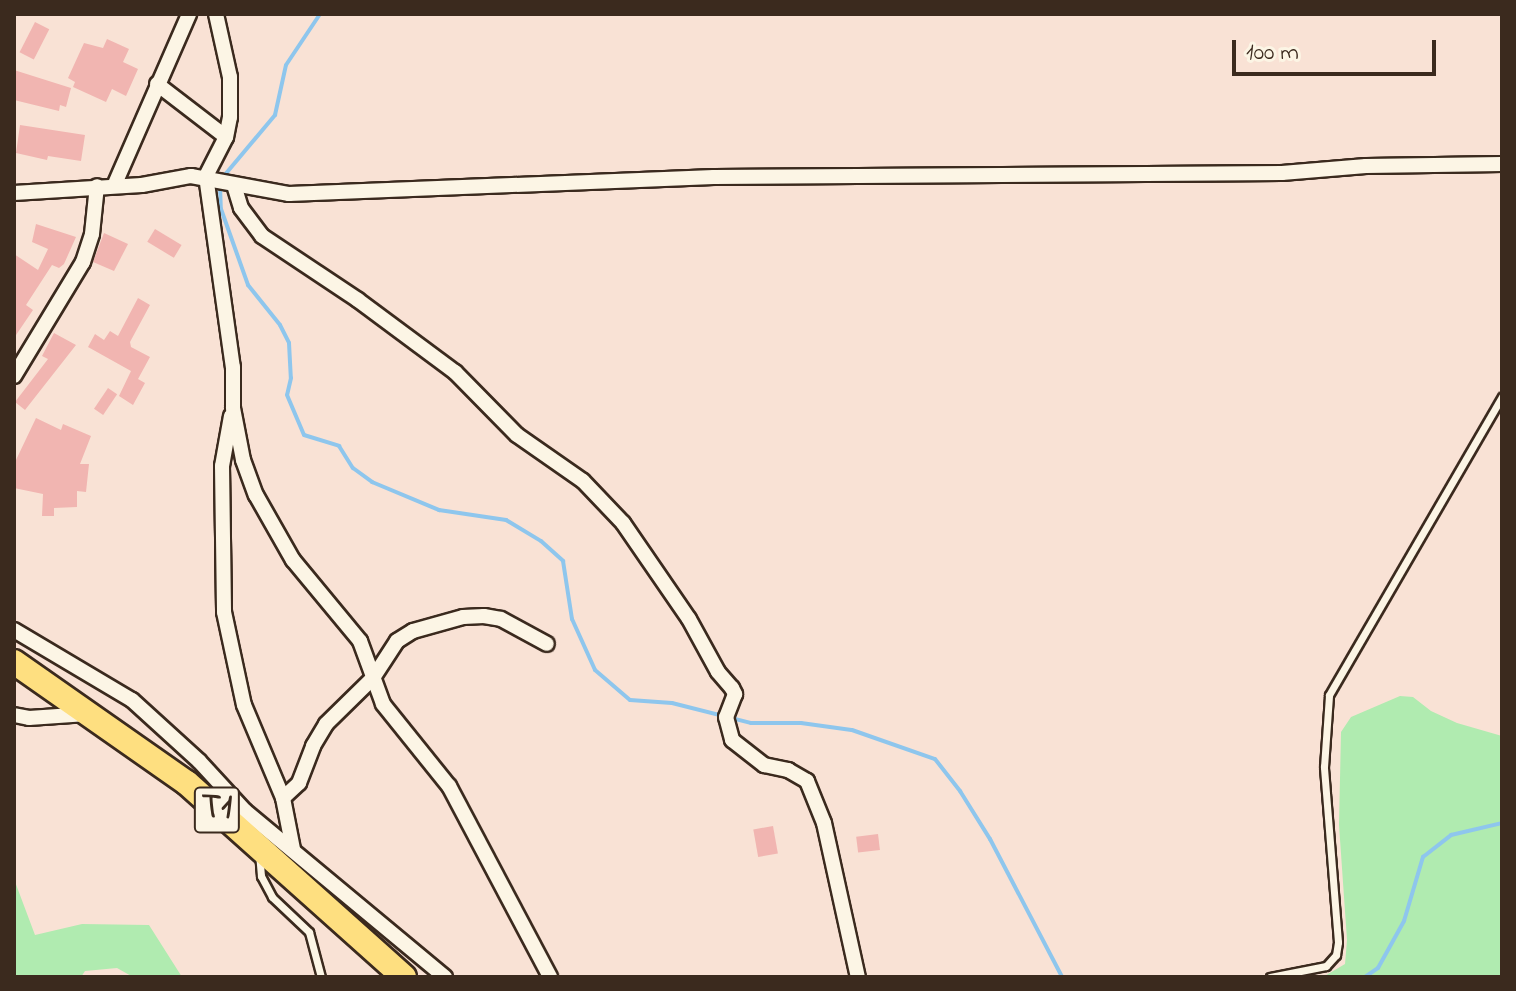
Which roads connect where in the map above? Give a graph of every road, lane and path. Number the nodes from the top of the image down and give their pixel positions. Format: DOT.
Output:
graph roads {
  1 [pos="189,14"];
  2 [pos="216,14"];
  3 [pos="157,84"];
  4 [pos="226,137"];
  5 [pos="1502,164"];
  6 [pos="206,176"];
  7 [pos="234,185"];
  8 [pos="97,186"];
  9 [pos="114,186"];
  10 [pos="14,193"];
  11 [pos="14,376"];
  12 [pos="1502,396"];
  13 [pos="233,408"];
  14 [pos="14,630"];
  15 [pos="547,644"];
  16 [pos="14,662"];
  17 [pos="373,678"];
  18 [pos="92,714"];
  19 [pos="14,715"];
  20 [pos="283,798"];
  21 [pos="259,848"];
  22 [pos="293,849"];
  23 [pos="321,977"];
  24 [pos="404,977"];
  25 [pos="445,977"];
  26 [pos="550,977"];
  27 [pos="858,977"];
  28 [pos="1270,977"];
  1 -- 3 [label="street"];
  2 -- 4 [label="street"];
  3 -- 4 [label="street"];
  3 -- 9 [label="street"];
  4 -- 6 [label="street"];
  5 -- 7 [label="street"];
  6 -- 7 [label="street"];
  6 -- 9 [label="street"];
  6 -- 13 [label="street"];
  7 -- 27 [label="street"];
  8 -- 9 [label="street"];
  8 -- 10 [label="street"];
  8 -- 11 [label="street"];
  12 -- 28 [label="lane"];
  13 -- 17 [label="street"];
  13 -- 20 [label="street"];
  14 -- 22 [label="street"];
  15 -- 17 [label="street"];
  16 -- 18 [label="highway, T1"];
  17 -- 20 [label="street"];
  17 -- 26 [label="street"];
  18 -- 19 [label="street"];
  18 -- 21 [label="highway, T1"];
  20 -- 22 [label="street"];
  21 -- 23 [label="lane"];
  21 -- 24 [label="highway, T1"];
  22 -- 25 [label="street"];
}
